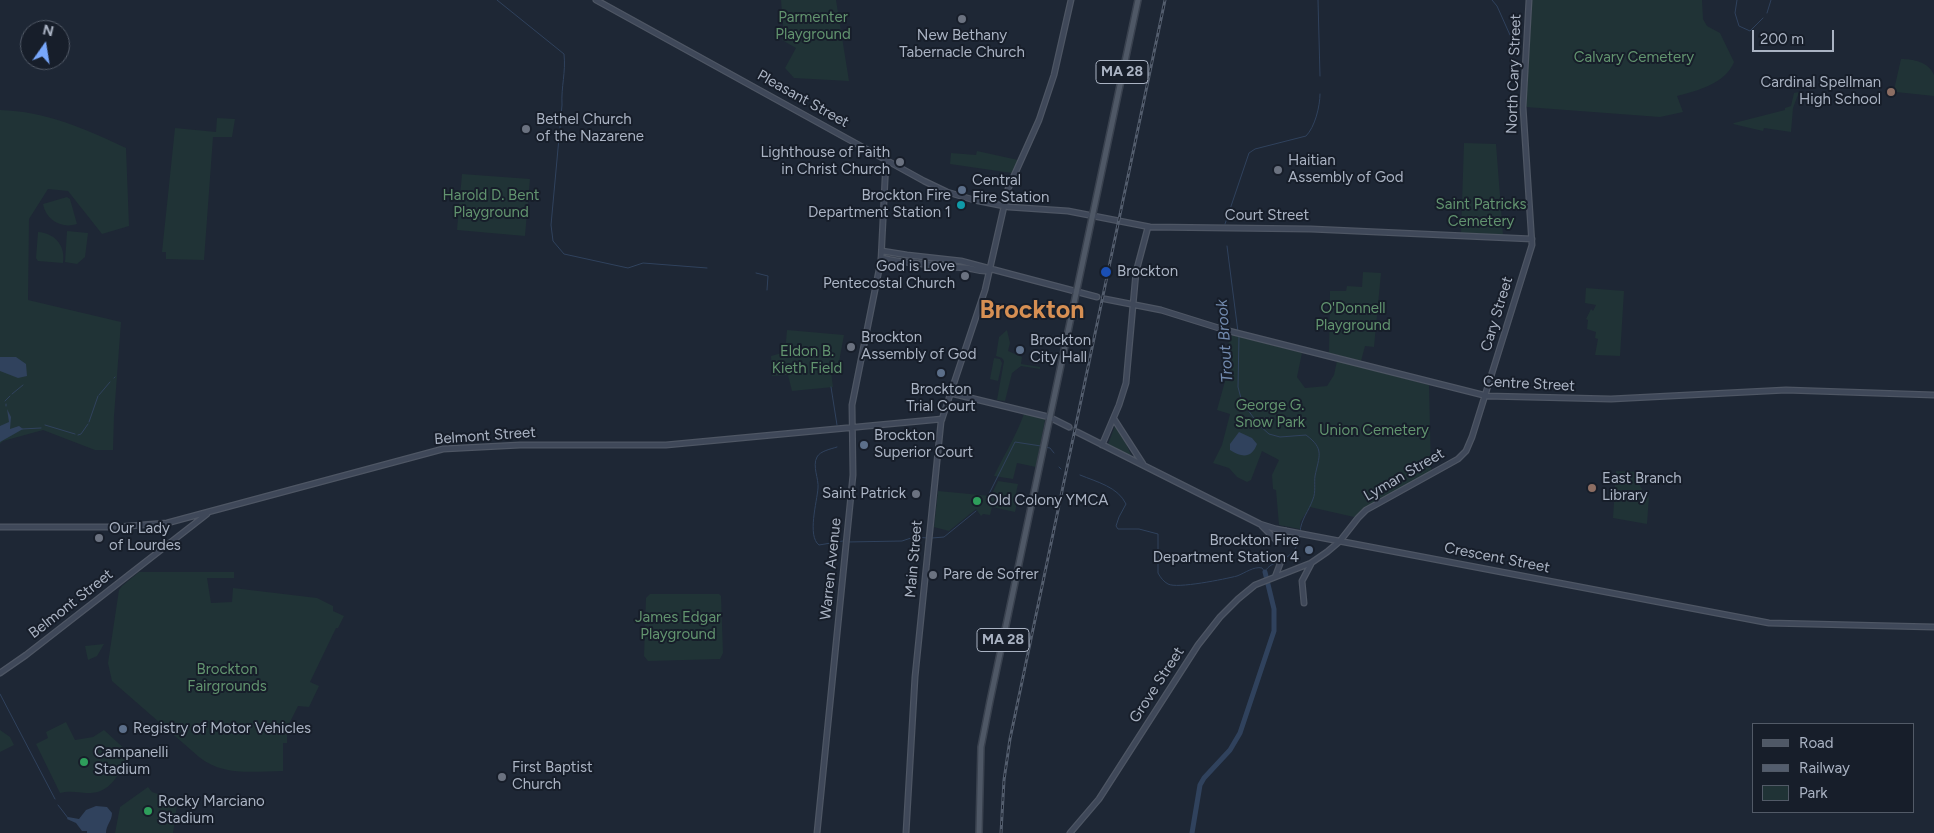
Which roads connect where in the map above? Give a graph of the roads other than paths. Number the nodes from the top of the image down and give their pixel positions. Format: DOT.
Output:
graph roads {
  1 [pos="596,0"];
  2 [pos="1072,0"];
  3 [pos="1138,0"];
  4 [pos="1529,0"];
  5 [pos="886,160"];
  6 [pos="1004,206"];
  7 [pos="1092,216"];
  8 [pos="1148,227"];
  9 [pos="1532,239"];
  10 [pos="882,250"];
  11 [pos="901,254"];
  12 [pos="881,258"];
  13 [pos="899,262"];
  14 [pos="965,262"];
  15 [pos="964,268"];
  16 [pos="991,270"];
  17 [pos="1076,292"];
  18 [pos="1097,297"];
  19 [pos="1105,299"];
  20 [pos="1133,306"];
  21 [pos="950,393"];
  22 [pos="1934,395"];
  23 [pos="1484,396"];
  24 [pos="1049,417"];
  25 [pos="942,418"];
  26 [pos="1114,419"];
  27 [pos="1069,427"];
  28 [pos="853,428"];
  29 [pos="1078,432"];
  30 [pos="1102,445"];
  31 [pos="1144,465"];
  32 [pos="208,513"];
  33 [pos="1260,524"];
  34 [pos="0,527"];
  35 [pos="1286,531"];
  36 [pos="1340,541"];
  37 [pos="1280,564"];
  38 [pos="1311,564"];
  39 [pos="1286,574"];
  40 [pos="1273,578"];
  41 [pos="1304,603"];
  42 [pos="1934,627"];
  43 [pos="0,673"];
  44 [pos="817,833"];
  45 [pos="906,833"];
  46 [pos="979,833"];
  47 [pos="1070,833"];
  1 -- 5 [label="main road, Pleasant Street"];
  2 -- 6 [label="main road, Main Street"];
  3 -- 7 [label="main road, MA 28"];
  4 -- 9 [label="main road, North Cary Street"];
  5 -- 6 [label="main road, Pleasant Street"];
  5 -- 10 [label="main road, Warren Avenue"];
  6 -- 7 [label="main road, Court Street"];
  6 -- 16 [label="main road, Main Street"];
  7 -- 8 [label="main road, Court Street"];
  7 -- 17 [label="main road, MA 28"];
  8 -- 9 [label="main road, Court Street"];
  8 -- 20 [label="main road"];
  9 -- 23 [label="main road, Cary Street"];
  10 -- 11 [label="main road"];
  10 -- 12 [label="main road, Warren Avenue"];
  11 -- 13 [label="main road"];
  11 -- 14 [label="main road"];
  12 -- 13 [label="main road"];
  12 -- 28 [label="main road, Warren Avenue"];
  13 -- 15 [label="main road"];
  14 -- 15 [label="main road"];
  14 -- 16 [label="main road"];
  15 -- 16 [label="main road"];
  16 -- 17 [label="main road"];
  16 -- 21 [label="main road, Main Street"];
  17 -- 18 [label="main road"];
  17 -- 24 [label="main road, MA 28"];
  19 -- 20 [label="main road, Centre Street"];
  20 -- 23 [label="main road, Centre Street"];
  20 -- 26 [label="main road"];
  21 -- 24 [label="main road"];
  21 -- 25 [label="main road, Main Street"];
  22 -- 23 [label="main road, Centre Street"];
  23 -- 36 [label="main road, Lyman Street"];
  24 -- 27 [label="main road"];
  24 -- 46 [label="main road, MA 28"];
  25 -- 28 [label="main road, Belmont Street"];
  25 -- 45 [label="main road, Main Street"];
  26 -- 30 [label="main road"];
  26 -- 31 [label="main road"];
  28 -- 32 [label="main road, Belmont Street"];
  28 -- 44 [label="main road, Warren Avenue"];
  29 -- 30 [label="main road, Crescent Street"];
  30 -- 31 [label="main road, Crescent Street"];
  31 -- 33 [label="main road, Crescent Street"];
  32 -- 34 [label="main road"];
  32 -- 43 [label="main road, Belmont Street"];
  33 -- 35 [label="main road, Crescent Street"];
  33 -- 35 [label="main road"];
  35 -- 36 [label="main road, Crescent Street"];
  36 -- 38 [label="main road, Lyman Street"];
  36 -- 42 [label="main road, Crescent Street"];
  37 -- 40 [label="main road"];
  38 -- 39 [label="main road, Lyman Street"];
  38 -- 41 [label="main road"];
  39 -- 40 [label="main road, Grove Street"];
  40 -- 47 [label="main road, Grove Street"];
}
